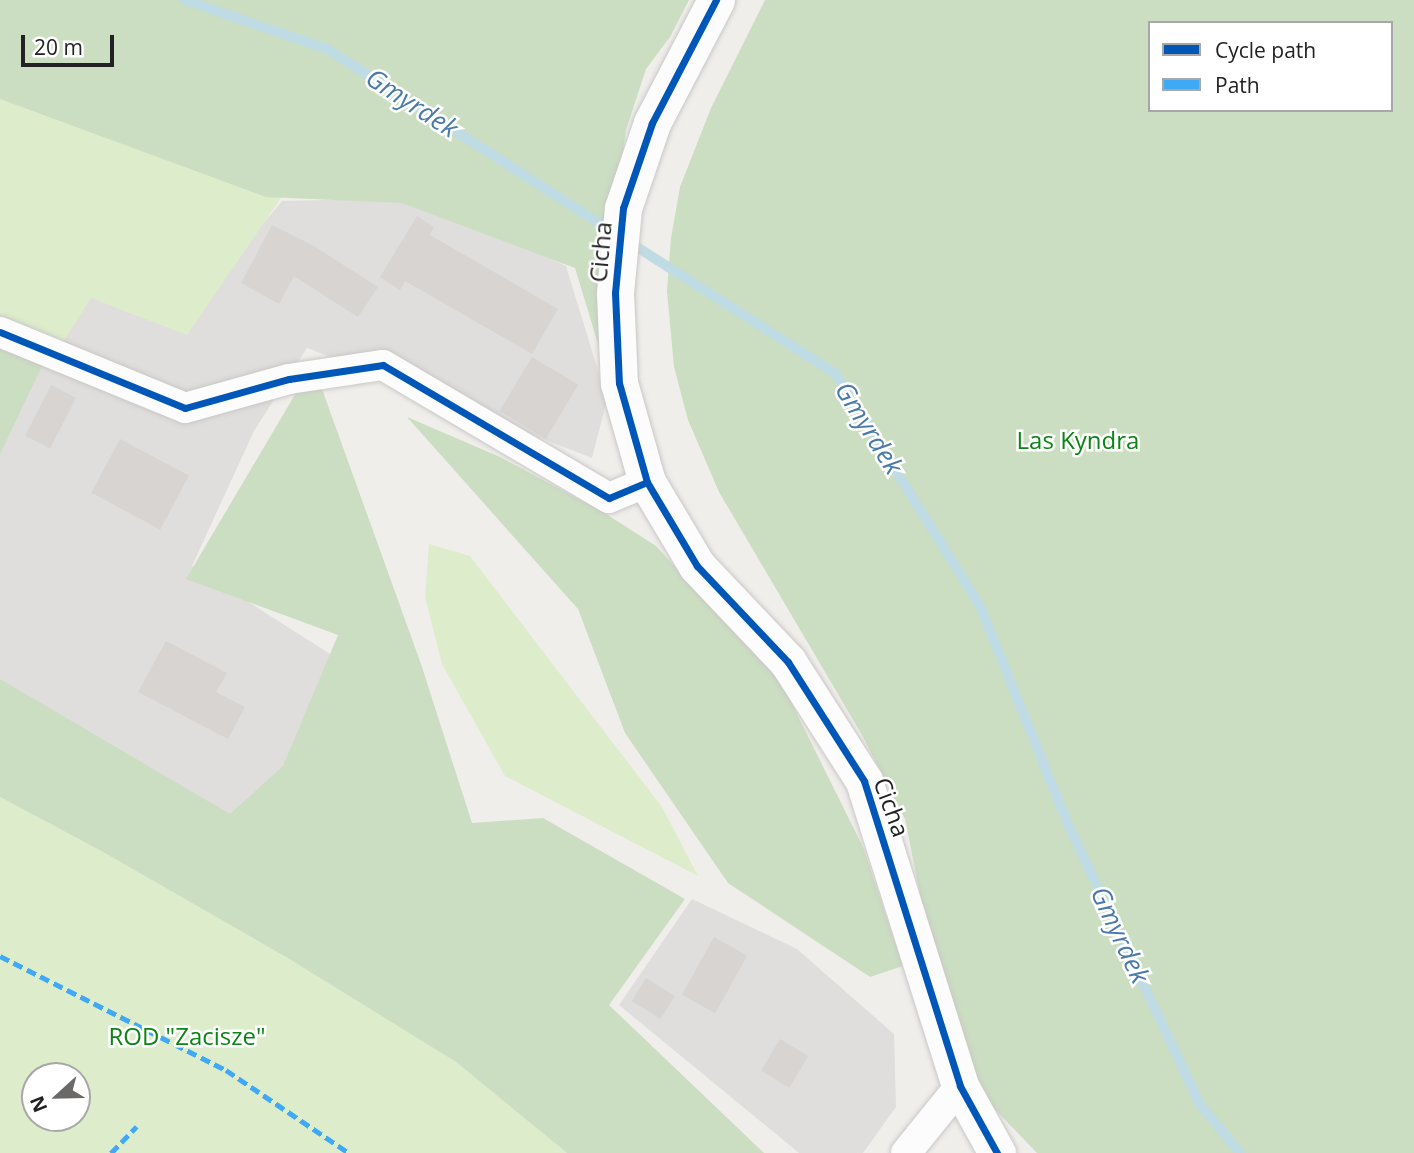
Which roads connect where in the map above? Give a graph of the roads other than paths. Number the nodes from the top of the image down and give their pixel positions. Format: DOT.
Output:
graph roads {
  1 [pos="716,0"];
  2 [pos="0,332"];
  3 [pos="647,482"];
  4 [pos="960,1086"];
  5 [pos="906,1153"];
  6 [pos="997,1153"];
  1 -- 3 [label="street, Cicha"];
  2 -- 3 [label="street"];
  3 -- 4 [label="street, Cicha"];
  4 -- 5 [label="street"];
  4 -- 6 [label="street, Cicha"];
}
